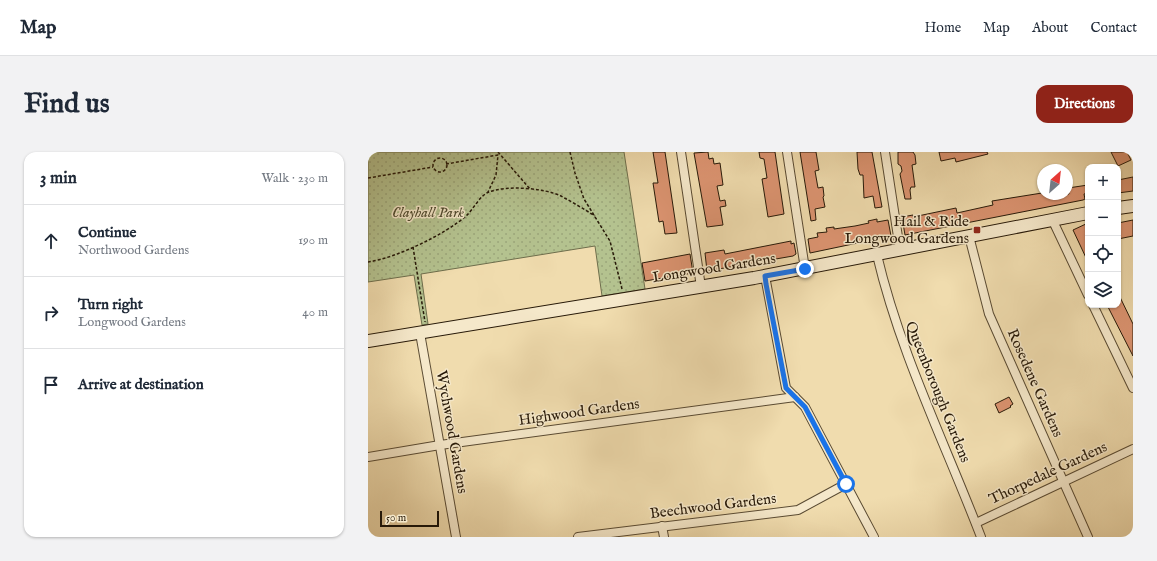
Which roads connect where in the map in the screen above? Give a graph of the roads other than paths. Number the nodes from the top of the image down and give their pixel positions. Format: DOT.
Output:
graph roads {
  1 [pos="681,152"];
  2 [pos="787,152"];
  3 [pos="885,152"];
  4 [pos="1133,206"];
  5 [pos="1121,208"];
  6 [pos="1085,214"];
  7 [pos="1052,219"];
  8 [pos="969,236"];
  9 [pos="900,250"];
  10 [pos="876,255"];
  11 [pos="805,269"];
  12 [pos="760,277"];
  13 [pos="704,286"];
  14 [pos="1085,289"];
  15 [pos="1094,308"];
  16 [pos="423,332"];
  17 [pos="368,341"];
  18 [pos="1133,388"];
  19 [pos="795,397"];
  20 [pos="440,445"];
  21 [pos="1133,449"];
  22 [pos="368,457"];
  23 [pos="1064,482"];
  24 [pos="846,484"];
  25 [pos="976,523"];
  26 [pos="662,526"];
  27 [pos="456,537"];
  28 [pos="578,537"];
  29 [pos="664,537"];
  30 [pos="874,537"];
  31 [pos="981,537"];
  32 [pos="1088,537"];
  1 -- 13 [label="street"];
  2 -- 11 [label="street"];
  3 -- 9 [label="street"];
  4 -- 5 [label="street"];
  6 -- 7 [label="street, Longwood Gardens"];
  7 -- 8 [label="street, Longwood Gardens"];
  7 -- 14 [label="street"];
  8 -- 9 [label="street, Longwood Gardens"];
  8 -- 23 [label="street, Rosedene Gardens"];
  9 -- 10 [label="street, Longwood Gardens"];
  10 -- 11 [label="street, Longwood Gardens"];
  10 -- 25 [label="street, Queenborough Gardens"];
  11 -- 12 [label="street, Longwood Gardens"];
  12 -- 13 [label="street, Longwood Gardens"];
  12 -- 19 [label="street"];
  13 -- 16 [label="street, Longwood Gardens"];
  15 -- 18 [label="street"];
  16 -- 17 [label="street, Longwood Gardens"];
  16 -- 20 [label="street, Wychwood Gardens"];
  19 -- 20 [label="street, Highwood Gardens"];
  19 -- 24 [label="street"];
  20 -- 22 [label="street, Highwood Gardens"];
  20 -- 27 [label="street, Wychwood Gardens"];
  21 -- 23 [label="street, Thorpedale Gardens"];
  23 -- 25 [label="street, Thorpedale Gardens"];
  23 -- 32 [label="street, Rosedene Gardens"];
  24 -- 26 [label="street, Beechwood Gardens"];
  24 -- 30 [label="street"];
  25 -- 31 [label="street, Queenborough Gardens"];
  26 -- 28 [label="street, Beechwood Gardens"];
  26 -- 29 [label="street"];
}
